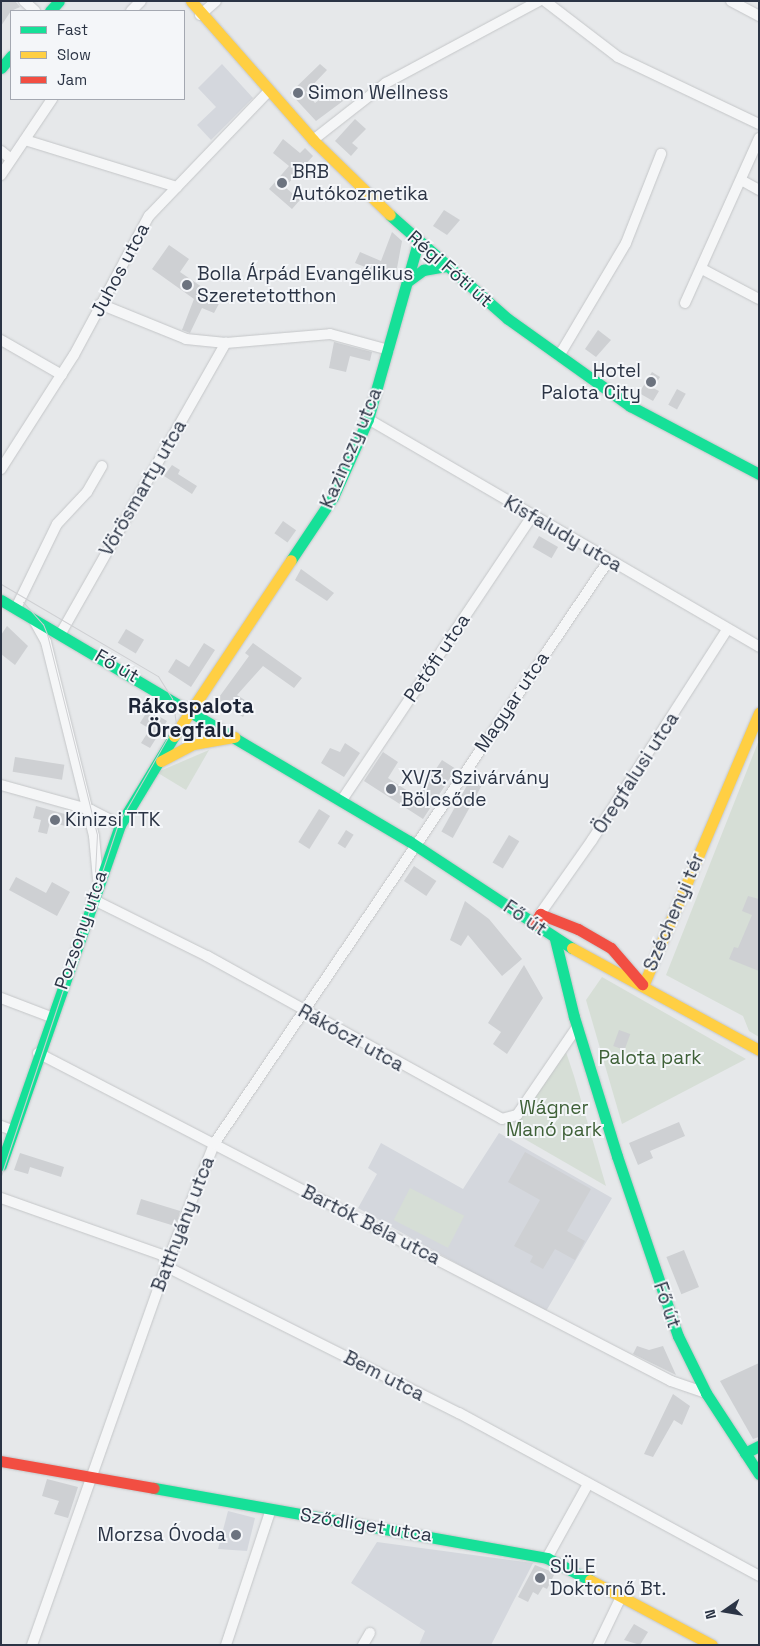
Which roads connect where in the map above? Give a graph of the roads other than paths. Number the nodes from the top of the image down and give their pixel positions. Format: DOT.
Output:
graph roads {
  1 [pos="191,1"];
  2 [pos="216,1"];
  3 [pos="539,1"];
  4 [pos="545,1"];
  5 [pos="731,1"];
  6 [pos="200,15"];
  7 [pos="759,16"];
  8 [pos="10,57"];
  9 [pos="1,68"];
  10 [pos="268,92"];
  11 [pos="51,100"];
  12 [pos="759,124"];
  13 [pos="759,138"];
  14 [pos="25,140"];
  15 [pos="313,140"];
  16 [pos="1,151"];
  17 [pos="661,154"];
  18 [pos="12,159"];
  19 [pos="1,174"];
  20 [pos="741,180"];
  21 [pos="177,187"];
  22 [pos="759,190"];
  23 [pos="418,242"];
  24 [pos="446,266"];
  25 [pos="702,269"];
  26 [pos="408,281"];
  27 [pos="759,299"];
  28 [pos="685,303"];
  29 [pos="100,304"];
  30 [pos="1,340"];
  31 [pos="226,343"];
  32 [pos="389,350"];
  33 [pos="559,356"];
  34 [pos="62,375"];
  35 [pos="368,419"];
  36 [pos="102,466"];
  37 [pos="1,469"];
  38 [pos="759,474"];
  39 [pos="532,516"];
  40 [pos="609,560"];
  41 [pos="1,600"];
  42 [pos="16,608"];
  43 [pos="28,614"];
  44 [pos="727,630"];
  45 [pos="61,633"];
  46 [pos="759,648"];
  47 [pos="193,710"];
  48 [pos="759,713"];
  49 [pos="234,737"];
  50 [pos="157,763"];
  51 [pos="1,785"];
  52 [pos="342,800"];
  53 [pos="87,810"];
  54 [pos="120,825"];
  55 [pos="416,845"];
  56 [pos="98,882"];
  57 [pos="92,899"];
  58 [pos="537,919"];
  59 [pos="555,939"];
  60 [pos="643,986"];
  61 [pos="1,998"];
  62 [pos="305,1013"];
  63 [pos="51,1017"];
  64 [pos="577,1027"];
  65 [pos="759,1050"];
  66 [pos="38,1053"];
  67 [pos="7,1128"];
  68 [pos="214,1144"];
  69 [pos="1,1164"];
  70 [pos="1,1198"];
  71 [pos="167,1263"];
  72 [pos="706,1392"];
  73 [pos="759,1446"];
  74 [pos="745,1452"];
  75 [pos="1,1461"];
  76 [pos="759,1474"];
  77 [pos="92,1477"];
  78 [pos="588,1484"];
  79 [pos="271,1509"];
  80 [pos="548,1558"];
  81 [pos="759,1576"];
  82 [pos="622,1595"];
  83 [pos="370,1633"];
  84 [pos="32,1645"];
  85 [pos="226,1645"];
  86 [pos="363,1645"];
  87 [pos="598,1645"];
  88 [pos="712,1645"];
  1 -- 6 [label="street, Régi Fóti út"];
  2 -- 6 [label="street"];
  3 -- 15 [label="street"];
  4 -- 12 [label="street"];
  5 -- 7 [label="street"];
  6 -- 10 [label="street, Régi Fóti út"];
  8 -- 9 [label="street"];
  10 -- 15 [label="street, Régi Fóti út"];
  10 -- 21 [label="street, Juhos utca"];
  11 -- 14 [label="street"];
  13 -- 20 [label="street"];
  14 -- 18 [label="street"];
  14 -- 21 [label="street"];
  15 -- 23 [label="street, Régi Fóti út"];
  16 -- 18 [label="street"];
  17 -- 33 [label="street"];
  18 -- 19 [label="street"];
  20 -- 22 [label="street"];
  20 -- 25 [label="street"];
  21 -- 29 [label="street, Juhos utca"];
  23 -- 24 [label="street, Régi Fóti út"];
  23 -- 26 [label="street, Kazinczy utca"];
  24 -- 26 [label="street"];
  24 -- 33 [label="street, Régi Fóti út"];
  25 -- 27 [label="street"];
  25 -- 28 [label="street"];
  26 -- 32 [label="street, Kazinczy utca"];
  29 -- 31 [label="street"];
  29 -- 34 [label="street, Juhos utca"];
  30 -- 34 [label="street"];
  31 -- 32 [label="street"];
  31 -- 45 [label="street, Vörösmarty utca"];
  32 -- 35 [label="street, Kazinczy utca"];
  33 -- 38 [label="street, Régi Fóti út"];
  34 -- 37 [label="street, Juhos utca"];
  35 -- 39 [label="street, Kisfaludy utca"];
  35 -- 47 [label="street, Kazinczy utca"];
  36 -- 42 [label="street"];
  39 -- 40 [label="street, Kisfaludy utca"];
  39 -- 52 [label="street, Petőfi utca"];
  40 -- 44 [label="street, Kisfaludy utca"];
  40 -- 55 [label="street, Magyar utca"];
  41 -- 42 [label="street, Fő út"];
  42 -- 43 [label="street, Fő út"];
  43 -- 45 [label="street, Fő út"];
  43 -- 53 [label="street"];
  44 -- 46 [label="street, Kisfaludy utca"];
  44 -- 58 [label="street, Öregfalusi utca"];
  45 -- 47 [label="street, Fő út"];
  47 -- 49 [label="street, Fő út"];
  47 -- 50 [label="street, Pozsony utca"];
  48 -- 60 [label="street, Széchenyi tér"];
  49 -- 50 [label="street"];
  49 -- 52 [label="street, Fő út"];
  50 -- 54 [label="street, Pozsony utca"];
  51 -- 53 [label="street"];
  52 -- 55 [label="street, Fő út"];
  53 -- 54 [label="street"];
  53 -- 56 [label="street"];
  54 -- 56 [label="street, Pozsony utca"];
  55 -- 58 [label="street, Fő út"];
  55 -- 62 [label="street, Batthyány utca"];
  56 -- 57 [label="street, Pozsony utca"];
  57 -- 62 [label="street, Rákóczi utca"];
  57 -- 63 [label="street, Pozsony utca"];
  58 -- 59 [label="street, Fő út"];
  58 -- 60 [label="street, Széchenyi tér"];
  59 -- 60 [label="street, Széchenyi tér"];
  59 -- 64 [label="street, Fő út"];
  60 -- 65 [label="street, Széchenyi tér"];
  61 -- 63 [label="street"];
  62 -- 64 [label="street, Rákóczi utca"];
  62 -- 68 [label="street, Batthyány utca"];
  63 -- 66 [label="street, Pozsony utca"];
  64 -- 72 [label="street, Fő út"];
  66 -- 67 [label="street, Pozsony utca"];
  66 -- 68 [label="street, Bartók Béla utca"];
  67 -- 69 [label="street, Pozsony utca"];
  68 -- 71 [label="street, Batthyány utca"];
  68 -- 72 [label="street, Bartók Béla utca"];
  70 -- 71 [label="street, Bem utca"];
  71 -- 77 [label="street, Batthyány utca"];
  71 -- 78 [label="street, Bem utca"];
  72 -- 74 [label="street, Fő út"];
  73 -- 74 [label="street"];
  74 -- 76 [label="street, Fő út"];
  75 -- 77 [label="street, Sződliget utca"];
  77 -- 79 [label="street, Sződliget utca"];
  77 -- 84 [label="street, Batthyány utca"];
  78 -- 80 [label="street"];
  78 -- 81 [label="street, Bem utca"];
  79 -- 80 [label="street, Sződliget utca"];
  79 -- 85 [label="street"];
  80 -- 82 [label="street, Sződliget utca"];
  82 -- 87 [label="street"];
  82 -- 88 [label="street, Sződliget utca"];
  83 -- 86 [label="street"];
}
